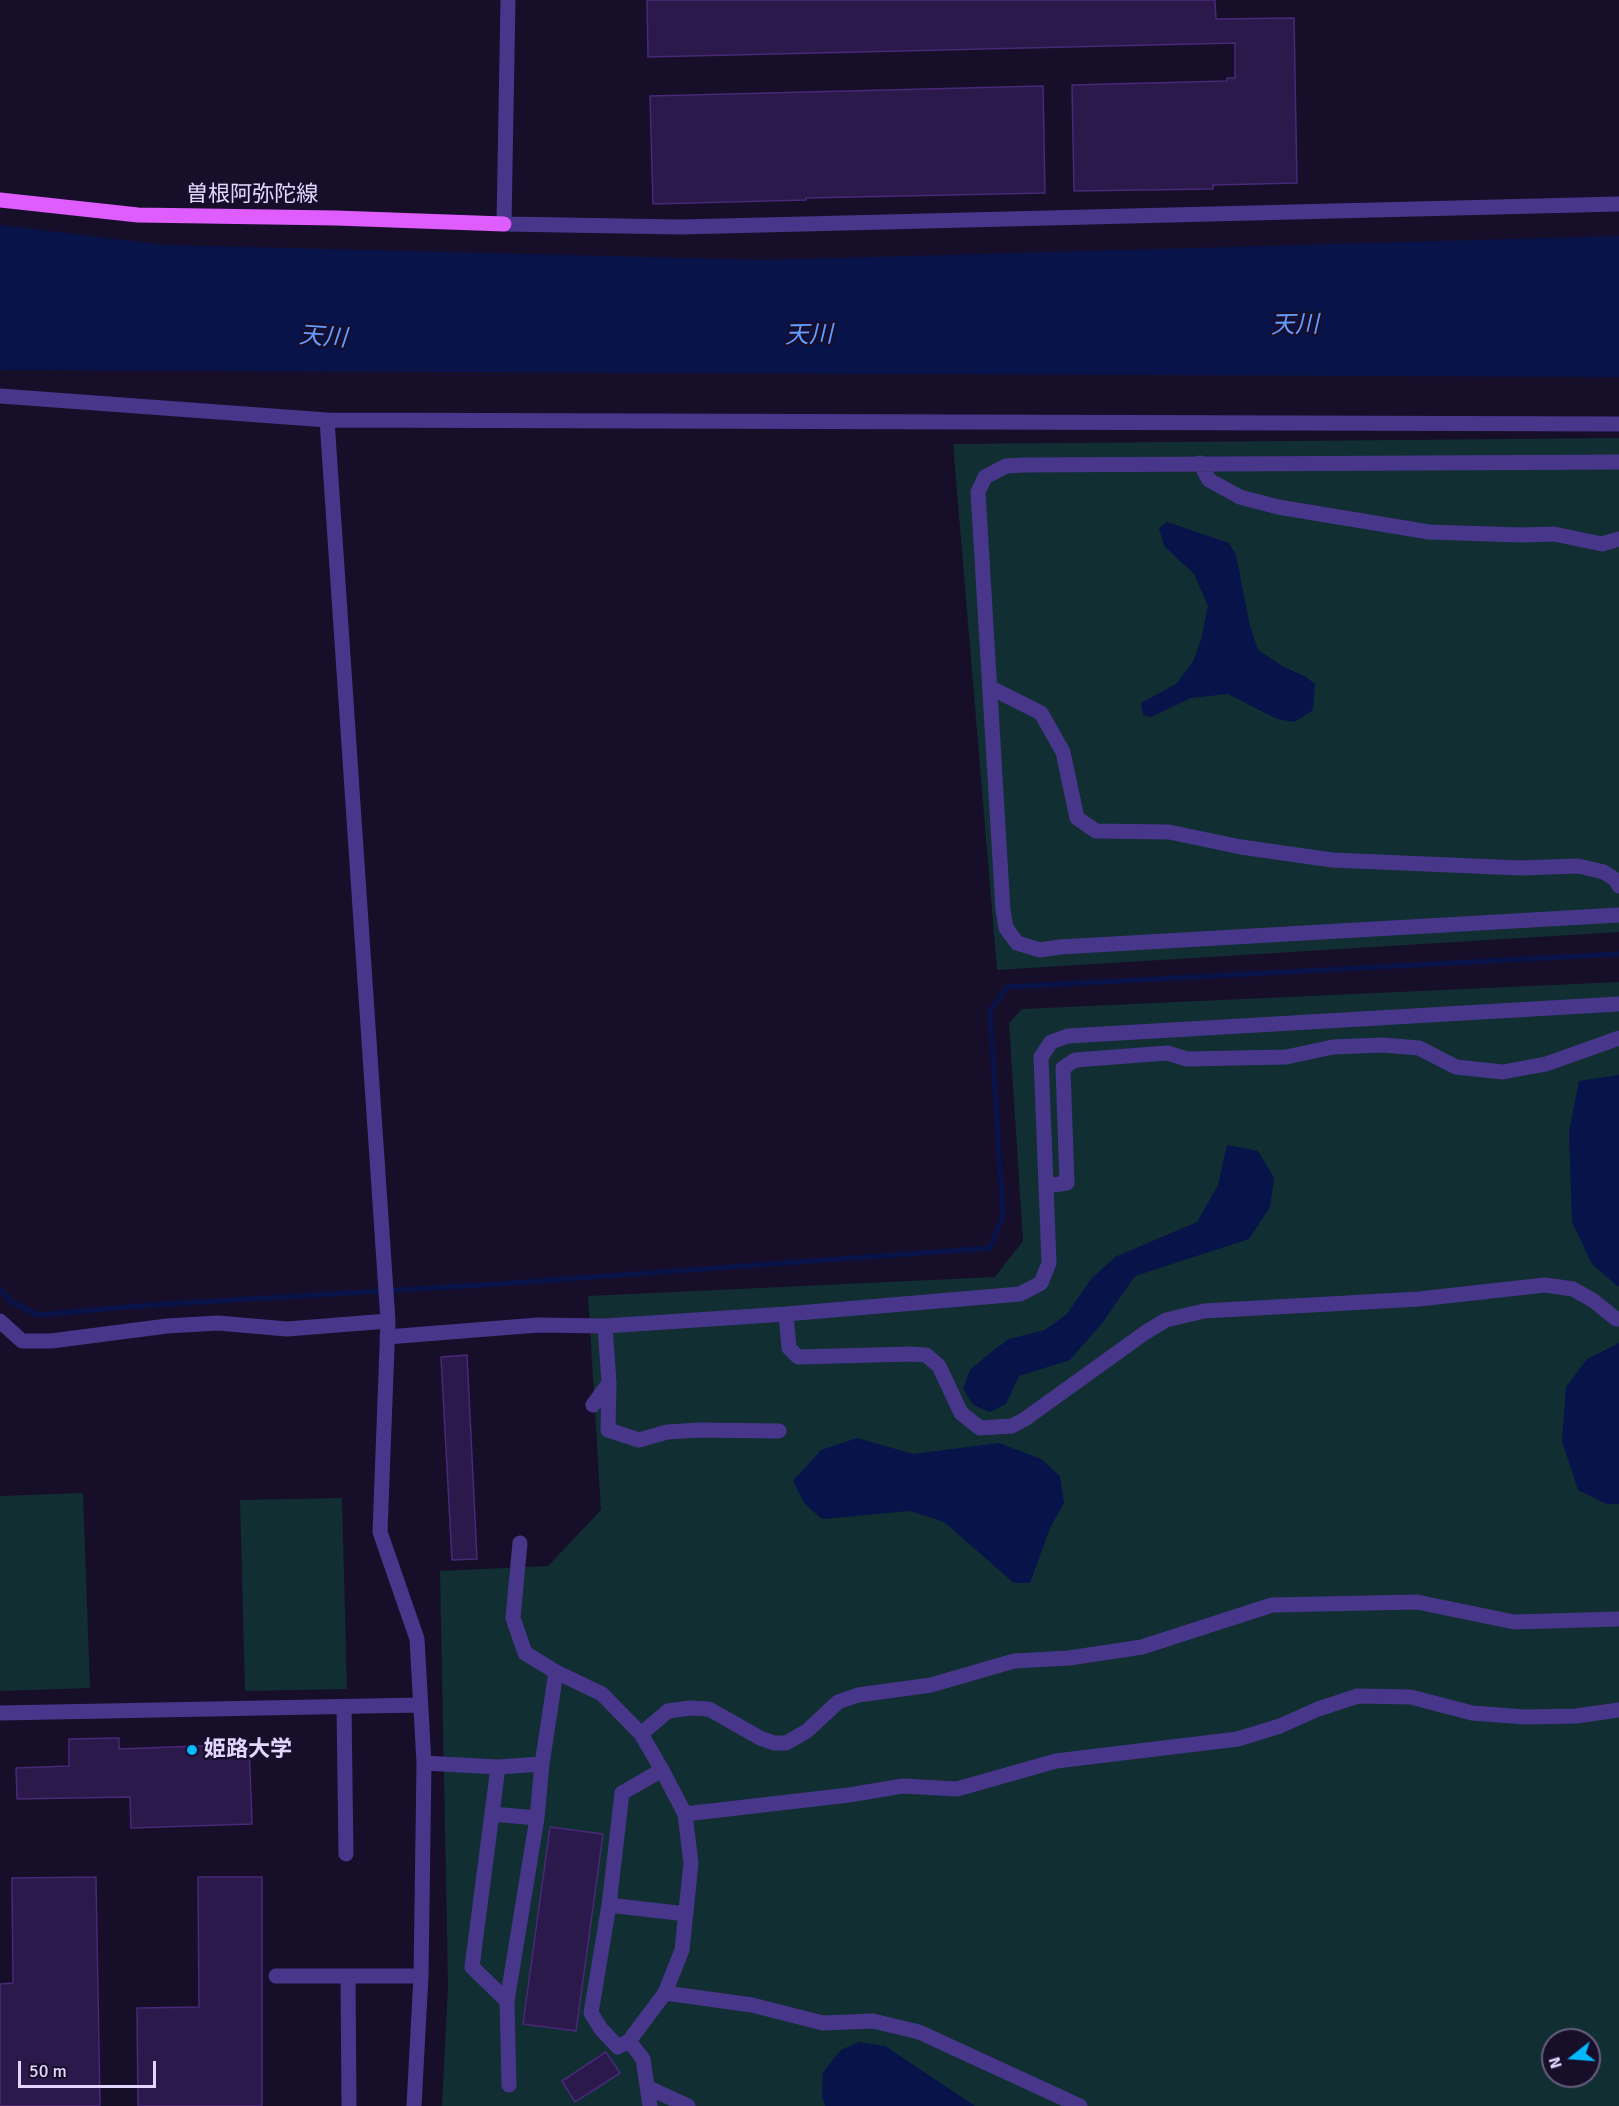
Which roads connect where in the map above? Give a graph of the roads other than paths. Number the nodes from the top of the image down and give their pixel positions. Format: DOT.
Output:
graph roads {
  1 [pos="508,0"];
  2 [pos="0,200"];
  3 [pos="1619,204"];
  4 [pos="504,225"];
  5 [pos="0,396"];
  6 [pos="327,420"];
  7 [pos="1619,424"];
  8 [pos="1619,462"];
  9 [pos="1200,463"];
  10 [pos="1619,539"];
  11 [pos="991,688"];
  12 [pos="1619,885"];
  13 [pos="1619,915"];
  14 [pos="1619,1004"];
  15 [pos="1619,1038"];
  16 [pos="1046,1186"];
  17 [pos="786,1314"];
  18 [pos="1619,1319"];
  19 [pos="0,1321"];
  20 [pos="388,1321"];
  21 [pos="605,1326"];
  22 [pos="387,1337"];
  23 [pos="609,1383"];
  24 [pos="593,1405"];
  25 [pos="779,1431"];
  26 [pos="520,1543"];
  27 [pos="1619,1619"];
  28 [pos="556,1671"];
  29 [pos="420,1705"];
  30 [pos="344,1707"];
  31 [pos="1619,1710"];
  32 [pos="0,1713"];
  33 [pos="641,1734"];
  34 [pos="424,1763"];
  35 [pos="542,1764"];
  36 [pos="498,1767"];
  37 [pos="662,1770"];
  38 [pos="492,1814"];
  39 [pos="685,1814"];
  40 [pos="537,1818"];
  41 [pos="346,1854"];
  42 [pos="609,1905"];
  43 [pos="686,1914"];
  44 [pos="276,1976"];
  45 [pos="348,1976"];
  46 [pos="421,1976"];
  47 [pos="665,1993"];
  48 [pos="507,2001"];
  49 [pos="629,2041"];
  50 [pos="509,2085"];
  51 [pos="649,2088"];
  52 [pos="349,2106"];
  53 [pos="414,2106"];
  54 [pos="650,2106"];
  55 [pos="688,2106"];
  56 [pos="1080,2106"];
  1 -- 4 [label="street"];
  2 -- 4 [label="main road, 曽根阿弥陀線"];
  3 -- 4 [label="street"];
  5 -- 6 [label="street"];
  6 -- 7 [label="street"];
  6 -- 20 [label="street"];
  8 -- 9 [label="street"];
  9 -- 10 [label="street"];
  9 -- 11 [label="street"];
  11 -- 12 [label="street"];
  11 -- 13 [label="street"];
  14 -- 16 [label="street"];
  15 -- 16 [label="street"];
  16 -- 17 [label="street"];
  17 -- 18 [label="street"];
  17 -- 21 [label="street"];
  19 -- 20 [label="street"];
  20 -- 22 [label="street"];
  21 -- 22 [label="street"];
  21 -- 23 [label="street"];
  22 -- 29 [label="street"];
  23 -- 24 [label="street"];
  23 -- 25 [label="street"];
  26 -- 28 [label="street"];
  27 -- 33 [label="street"];
  28 -- 33 [label="street"];
  28 -- 35 [label="street"];
  29 -- 30 [label="street"];
  29 -- 34 [label="street"];
  30 -- 32 [label="street"];
  30 -- 41 [label="street"];
  31 -- 39 [label="street"];
  33 -- 37 [label="street"];
  34 -- 36 [label="street"];
  34 -- 46 [label="street"];
  35 -- 36 [label="street"];
  35 -- 40 [label="street"];
  36 -- 38 [label="street"];
  37 -- 39 [label="street"];
  37 -- 42 [label="street"];
  38 -- 40 [label="street"];
  38 -- 48 [label="street"];
  39 -- 43 [label="street"];
  40 -- 48 [label="street"];
  42 -- 43 [label="street"];
  42 -- 49 [label="street"];
  43 -- 47 [label="street"];
  44 -- 45 [label="street"];
  45 -- 46 [label="street"];
  45 -- 52 [label="street"];
  46 -- 53 [label="street"];
  47 -- 49 [label="street"];
  47 -- 56 [label="street"];
  48 -- 50 [label="street"];
  49 -- 51 [label="street"];
  51 -- 54 [label="street"];
  51 -- 55 [label="street"];
}
